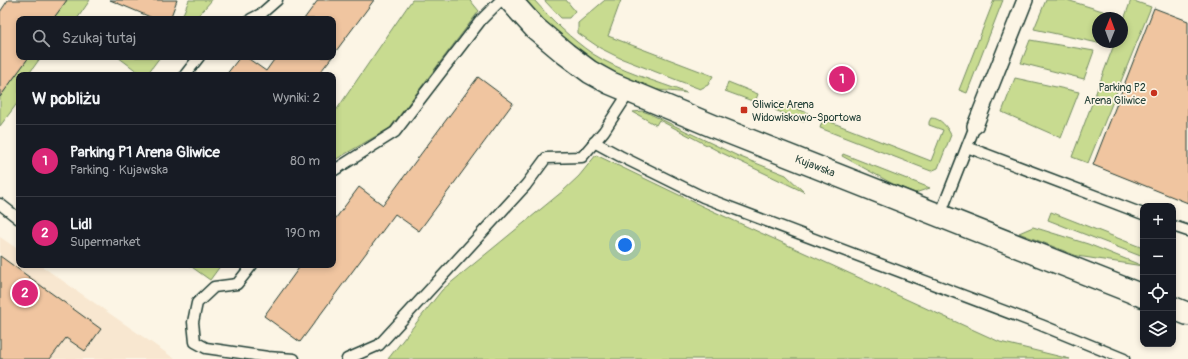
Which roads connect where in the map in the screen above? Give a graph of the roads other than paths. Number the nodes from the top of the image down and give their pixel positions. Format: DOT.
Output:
graph roads {
  1 [pos="277,0"];
  2 [pos="501,0"];
  3 [pos="510,0"];
  4 [pos="1026,0"];
  5 [pos="258,16"];
  6 [pos="197,60"];
  7 [pos="187,72"];
  8 [pos="630,91"];
  9 [pos="975,126"];
  10 [pos="594,142"];
  11 [pos="967,147"];
  12 [pos="336,169"];
  13 [pos="0,204"];
  14 [pos="1140,213"];
  15 [pos="940,215"];
  16 [pos="16,216"];
  17 [pos="1176,227"];
  18 [pos="1188,231"];
  19 [pos="250,268"];
  20 [pos="1140,295"];
  21 [pos="1176,309"];
  22 [pos="1188,314"];
  23 [pos="294,359"];
  24 [pos="347,359"];
  25 [pos="1124,359"];
  1 -- 5 [label="lane"];
  2 -- 12 [label="lane"];
  3 -- 8 [label="street, Kujawska"];
  4 -- 9 [label="street"];
  6 -- 7 [label="lane"];
  8 -- 10 [label="lane"];
  8 -- 15 [label="street, Kujawska"];
  9 -- 11 [label="lane"];
  10 -- 24 [label="lane"];
  10 -- 25 [label="lane"];
  11 -- 14 [label="lane"];
  11 -- 15 [label="lane"];
  13 -- 16 [label="lane"];
  15 -- 20 [label="street, Kujawska"];
  17 -- 18 [label="lane"];
  19 -- 23 [label="lane"];
  21 -- 22 [label="street"];
}
